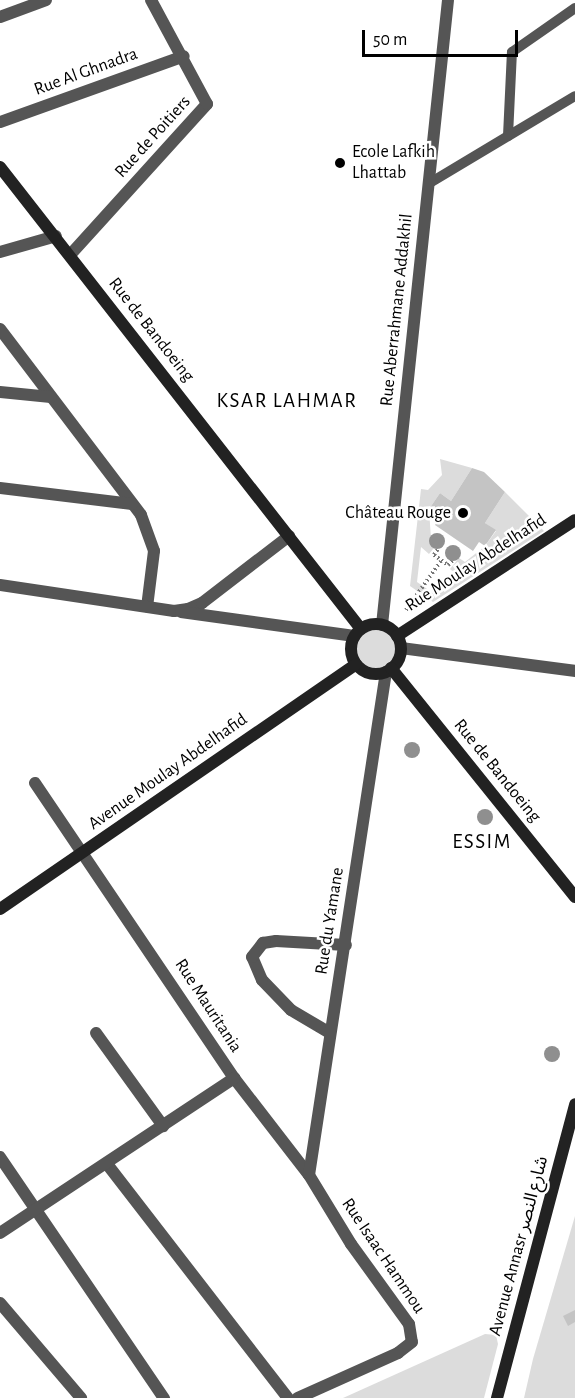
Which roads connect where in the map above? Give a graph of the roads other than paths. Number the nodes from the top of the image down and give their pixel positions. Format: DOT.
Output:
graph roads {
  1 [pos="46,0"];
  2 [pos="151,0"];
  3 [pos="448,0"];
  4 [pos="575,8"];
  5 [pos="0,17"];
  6 [pos="184,56"];
  7 [pos="575,96"];
  8 [pos="0,122"];
  9 [pos="507,136"];
  10 [pos="0,167"];
  11 [pos="428,184"];
  12 [pos="56,236"];
  13 [pos="0,252"];
  14 [pos="70,255"];
  15 [pos="0,329"];
  16 [pos="0,392"];
  17 [pos="51,397"];
  18 [pos="0,488"];
  19 [pos="132,504"];
  20 [pos="575,520"];
  21 [pos="289,536"];
  22 [pos="0,585"];
  23 [pos="147,607"];
  24 [pos="174,611"];
  25 [pos="358,633"];
  26 [pos="393,635"];
  27 [pos="356,664"];
  28 [pos="388,670"];
  29 [pos="575,671"];
  30 [pos="35,783"];
  31 [pos="82,853"];
  32 [pos="575,897"];
  33 [pos="0,909"];
  34 [pos="346,945"];
  35 [pos="96,1033"];
  36 [pos="330,1033"];
  37 [pos="234,1078"];
  38 [pos="575,1104"];
  39 [pos="163,1126"];
  40 [pos="0,1157"];
  41 [pos="107,1164"];
  42 [pos="309,1175"];
  43 [pos="37,1210"];
  44 [pos="0,1233"];
  45 [pos="0,1303"];
  46 [pos="81,1398"];
  47 [pos="164,1398"];
  48 [pos="288,1398"];
  49 [pos="298,1398"];
  50 [pos="497,1398"];
  1 -- 5 [label="street"];
  2 -- 6 [label="street, Rue de Poitiers"];
  3 -- 11 [label="street, Rue Aberrahmane Addakhil"];
  4 -- 9 [label="lane"];
  6 -- 8 [label="street, Rue Al Ghnadra"];
  6 -- 14 [label="street, Rue de Poitiers"];
  7 -- 9 [label="lane"];
  9 -- 11 [label="lane"];
  10 -- 12 [label="street, Rue de Bandoeing"];
  11 -- 26 [label="street, Rue Aberrahmane Addakhil"];
  12 -- 13 [label="street"];
  12 -- 14 [label="street, Rue de Bandoeing"];
  14 -- 21 [label="street, Rue de Bandoeing"];
  15 -- 17 [label="street"];
  16 -- 17 [label="street"];
  17 -- 19 [label="street"];
  18 -- 19 [label="street"];
  19 -- 23 [label="street"];
  20 -- 26 [label="street, Rue Moulay Abdelhafid"];
  21 -- 24 [label="street"];
  21 -- 25 [label="street, Rue de Bandoeing"];
  22 -- 23 [label="street"];
  23 -- 24 [label="street"];
  24 -- 25 [label="street"];
  25 -- 26 [label="street"];
  25 -- 27 [label="street"];
  26 -- 28 [label="street"];
  26 -- 29 [label="street"];
  27 -- 28 [label="street"];
  27 -- 31 [label="street, Avenue Moulay Abdelhafid"];
  28 -- 32 [label="street, Rue de Bandoeing"];
  28 -- 34 [label="street, Rue du Yamane"];
  30 -- 31 [label="street, Rue Mauritania"];
  31 -- 33 [label="street, Avenue Moulay Abdelhafid"];
  31 -- 37 [label="street, Rue Mauritania"];
  34 -- 36 [label="street, Rue du Yamane"];
  34 -- 36 [label="street"];
  35 -- 39 [label="street"];
  36 -- 42 [label="street, Rue du Yamane"];
  37 -- 39 [label="street"];
  37 -- 42 [label="street, Rue Mauritania"];
  38 -- 50 [label="street, Avenue Annasr شارع النصر"];
  39 -- 41 [label="street"];
  40 -- 43 [label="street"];
  41 -- 43 [label="street"];
  41 -- 48 [label="street"];
  42 -- 49 [label="street, Rue Isaac Hammou"];
  43 -- 44 [label="street"];
  43 -- 47 [label="street"];
  45 -- 46 [label="street"];
}
